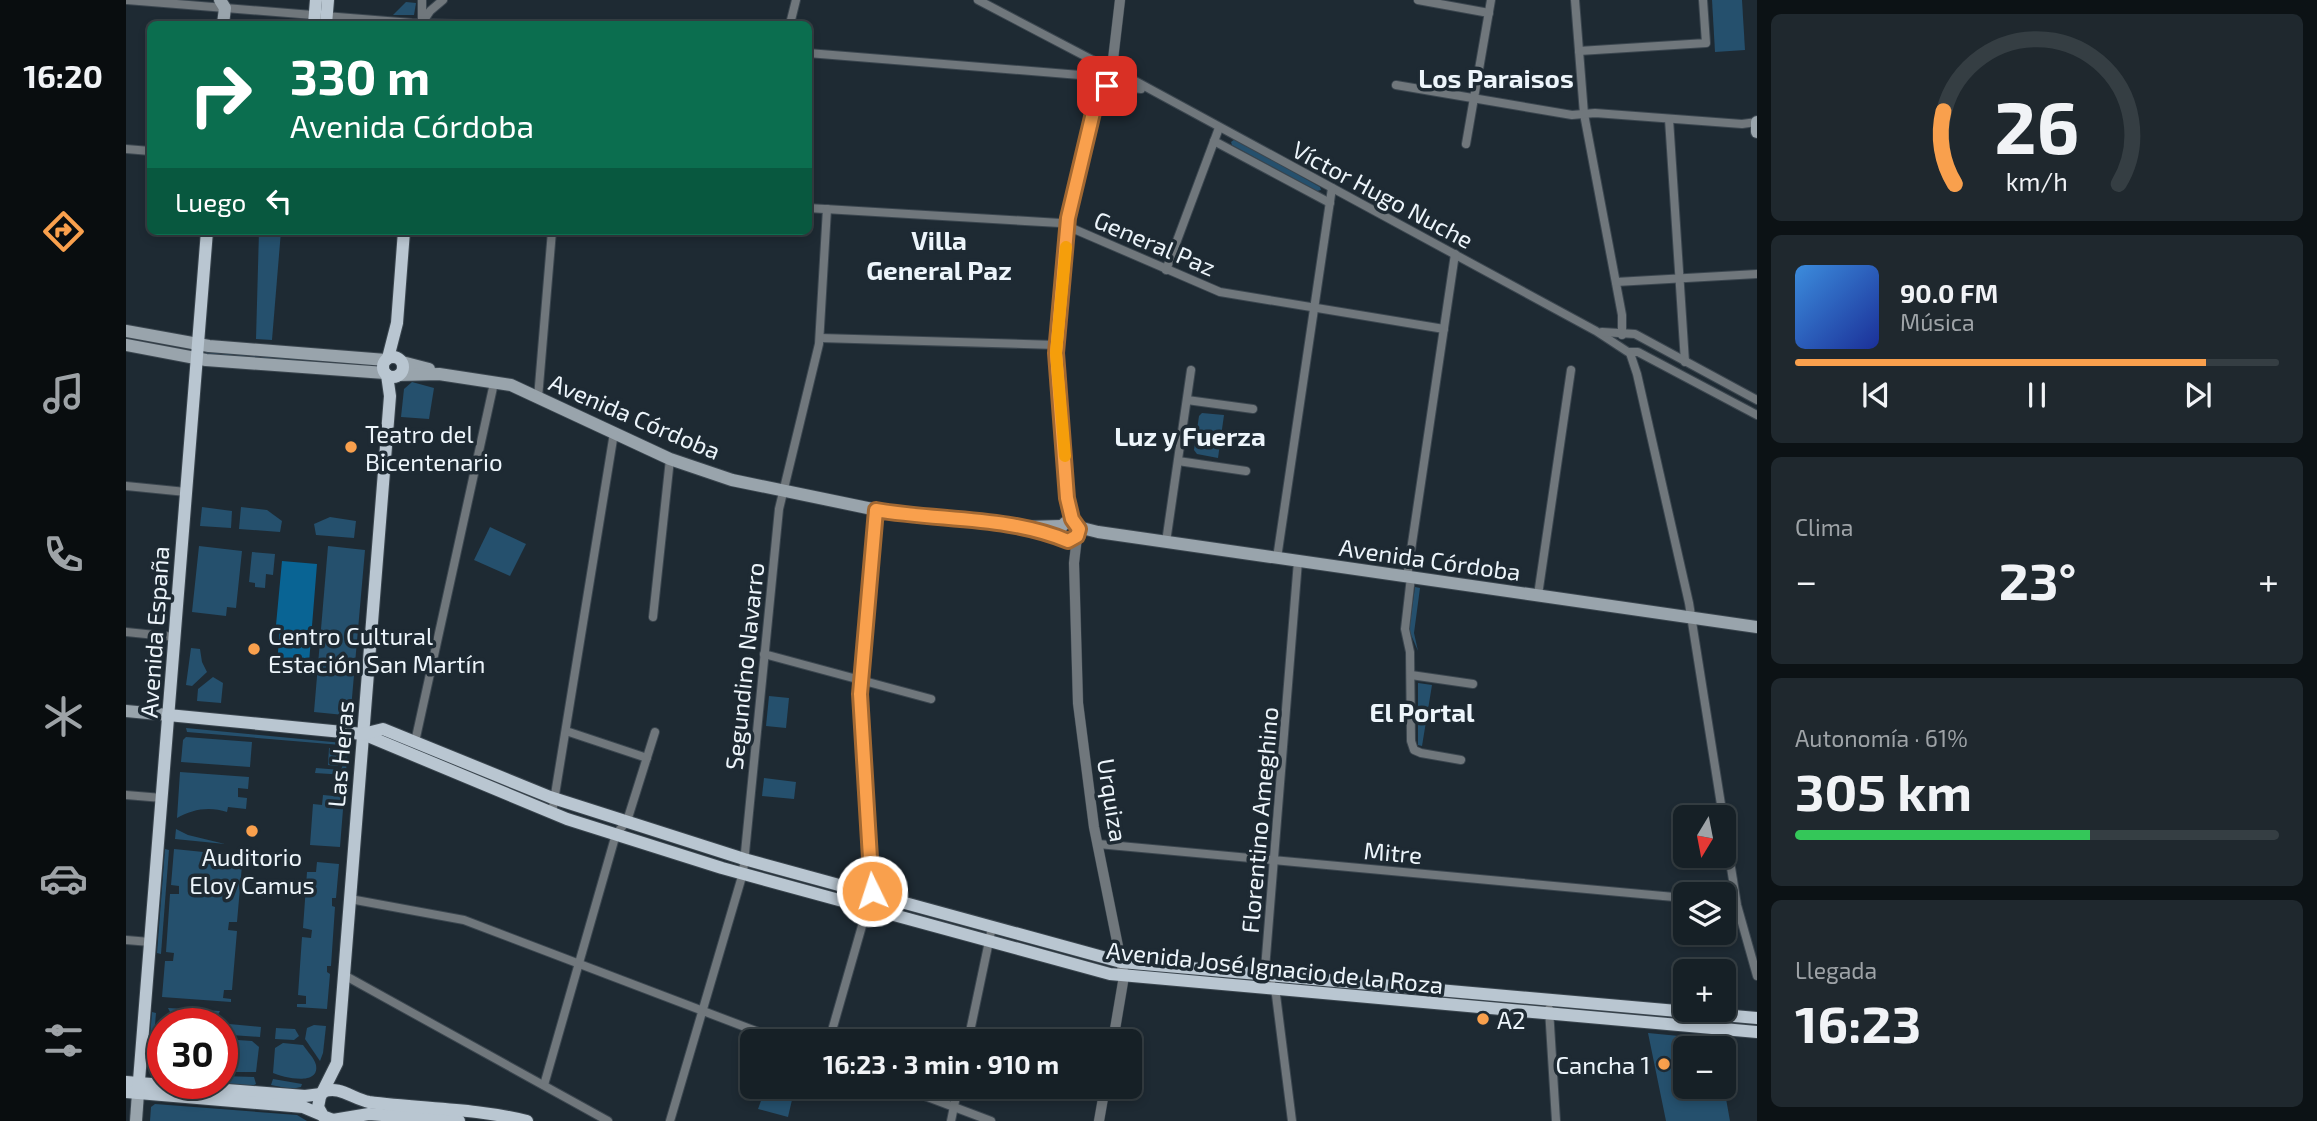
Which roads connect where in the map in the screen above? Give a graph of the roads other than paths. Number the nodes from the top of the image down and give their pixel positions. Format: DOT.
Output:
graph roads {
  1 [pos="127,0"];
  2 [pos="316,0"];
  3 [pos="328,0"];
  4 [pos="422,0"];
  5 [pos="443,0"];
  6 [pos="796,0"];
  7 [pos="978,0"];
  8 [pos="1109,0"];
  9 [pos="1418,0"];
  10 [pos="1491,0"];
  11 [pos="1575,0"];
  12 [pos="1703,0"];
  13 [pos="1120,2"];
  14 [pos="224,3"];
  15 [pos="1489,13"];
  16 [pos="320,20"];
  17 [pos="223,21"];
  18 [pos="346,21"];
  19 [pos="422,21"];
  20 [pos="424,21"];
  21 [pos="791,21"];
  22 [pos="1579,51"];
  23 [pos="812,53"];
  24 [pos="1107,67"];
  25 [pos="1102,84"];
  26 [pos="1396,85"];
  27 [pos="1150,91"];
  28 [pos="1474,98"];
  29 [pos="1584,114"];
  30 [pos="1669,119"];
  31 [pos="1757,126"];
  32 [pos="1219,128"];
  33 [pos="1214,141"];
  34 [pos="1466,144"];
  35 [pos="126,149"];
  36 [pos="147,151"];
  37 [pos="1332,188"];
  38 [pos="1330,203"];
  39 [pos="812,208"];
  40 [pos="827,209"];
  41 [pos="1068,226"];
  42 [pos="207,235"];
  43 [pos="404,235"];
  44 [pos="552,235"];
  45 [pos="1455,254"];
  46 [pos="1166,270"];
  47 [pos="1757,274"];
  48 [pos="1679,279"];
  49 [pos="1616,282"];
  50 [pos="1314,308"];
  51 [pos="1444,329"];
  52 [pos="126,331"];
  53 [pos="1596,331"];
  54 [pos="1625,334"];
  55 [pos="820,338"];
  56 [pos="1640,338"];
  57 [pos="198,344"];
  58 [pos="126,345"];
  59 [pos="1056,345"];
  60 [pos="1632,351"];
  61 [pos="197,358"];
  62 [pos="387,359"];
  63 [pos="1685,362"];
  64 [pos="1191,370"];
  65 [pos="1571,370"];
  66 [pos="393,371"];
  67 [pos="494,383"];
  68 [pos="538,398"];
  69 [pos="1187,400"];
  70 [pos="1757,400"];
  71 [pos="1253,409"];
  72 [pos="1757,415"];
  73 [pos="614,433"];
  74 [pos="670,459"];
  75 [pos="1178,461"];
  76 [pos="1246,471"];
  77 [pos="126,486"];
  78 [pos="784,491"];
  79 [pos="186,492"];
  80 [pos="876,510"];
  81 [pos="1070,531"];
  82 [pos="1166,542"];
  83 [pos="1277,558"];
  84 [pos="1298,561"];
  85 [pos="1409,577"];
  86 [pos="1538,596"];
  87 [pos="653,617"];
  88 [pos="1691,617"];
  89 [pos="1757,627"];
  90 [pos="126,632"];
  91 [pos="174,637"];
  92 [pos="764,654"];
  93 [pos="1411,675"];
  94 [pos="861,680"];
  95 [pos="1473,684"];
  96 [pos="931,699"];
  97 [pos="126,710"];
  98 [pos="168,715"];
  99 [pos="566,731"];
  100 [pos="655,732"];
  101 [pos="363,734"];
  102 [pos="415,742"];
  103 [pos="647,758"];
  104 [pos="1461,760"];
  105 [pos="126,795"];
  106 [pos="162,798"];
  107 [pos="555,798"];
  108 [pos="1721,805"];
  109 [pos="552,813"];
  110 [pos="567,819"];
  111 [pos="626,821"];
  112 [pos="617,834"];
  113 [pos="1098,844"];
  114 [pos="744,859"];
  115 [pos="1275,861"];
  116 [pos="743,873"];
  117 [pos="801,875"];
  118 [pos="814,893"];
  119 [pos="871,894"];
  120 [pos="1673,897"];
  121 [pos="350,899"];
  122 [pos="1736,903"];
  123 [pos="868,908"];
  124 [pos="992,927"];
  125 [pos="126,940"];
  126 [pos="989,941"];
  127 [pos="150,942"];
  128 [pos="1058,960"];
  129 [pos="1121,962"];
  130 [pos="579,964"];
  131 [pos="344,975"];
  132 [pos="1268,975"];
  133 [pos="1124,976"];
  134 [pos="1757,976"];
  135 [pos="1273,989"];
  136 [pos="1548,1000"];
  137 [pos="702,1011"];
  138 [pos="1549,1014"];
  139 [pos="1757,1018"];
  140 [pos="750,1029"];
  141 [pos="833,1029"];
  142 [pos="971,1029"];
  143 [pos="1115,1029"];
  144 [pos="1757,1032"];
  145 [pos="544,1086"];
  146 [pos="132,1087"];
  147 [pos="322,1093"];
  148 [pos="343,1093"];
  149 [pos="933,1099"];
  150 [pos="956,1099"];
  151 [pos="1103,1099"];
  152 [pos="954,1107"];
  153 [pos="327,1118"];
  154 [pos="136,1121"];
  155 [pos="459,1121"];
  156 [pos="527,1121"];
  157 [pos="608,1121"];
  158 [pos="670,1121"];
  159 [pos="951,1121"];
  160 [pos="991,1121"];
  161 [pos="1099,1121"];
  162 [pos="1292,1121"];
  163 [pos="1556,1121"];
  1 -- 14 [label="street"];
  2 -- 16 [label="main road"];
  3 -- 16 [label="main road"];
  4 -- 19 [label="street"];
  5 -- 20 [label="street"];
  6 -- 21 [label="street"];
  7 -- 24 [label="street, Víctor Hugo Nuche"];
  8 -- 13 [label="street"];
  9 -- 15 [label="street"];
  10 -- 15 [label="street"];
  11 -- 22 [label="street"];
  12 -- 22 [label="street"];
  13 -- 24 [label="street"];
  14 -- 16 [label="street"];
  14 -- 17 [label="main road"];
  15 -- 28 [label="street"];
  16 -- 18 [label="street"];
  22 -- 29 [label="street"];
  23 -- 25 [label="street, Víctor Hugo Nuche"];
  24 -- 25 [label="street"];
  24 -- 25 [label="street"];
  24 -- 27 [label="street, Víctor Hugo Nuche"];
  25 -- 27 [label="street, Víctor Hugo Nuche"];
  25 -- 41 [label="street, Urquiza"];
  26 -- 28 [label="street"];
  27 -- 32 [label="street, Víctor Hugo Nuche"];
  28 -- 29 [label="street"];
  28 -- 34 [label="street"];
  29 -- 30 [label="street"];
  29 -- 49 [label="street"];
  30 -- 31 [label="street"];
  30 -- 48 [label="street"];
  32 -- 33 [label="street"];
  32 -- 37 [label="street, Víctor Hugo Nuche"];
  33 -- 38 [label="street, Víctor Hugo Nuche"];
  33 -- 46 [label="street"];
  35 -- 36 [label="street"];
  37 -- 38 [label="street"];
  37 -- 45 [label="street, Víctor Hugo Nuche"];
  38 -- 50 [label="street"];
  39 -- 40 [label="street, General Paz"];
  40 -- 41 [label="street, General Paz"];
  40 -- 55 [label="street, Segundino Navarro"];
  41 -- 46 [label="street, General Paz"];
  41 -- 59 [label="street, Urquiza"];
  42 -- 57 [label="main road, Avenida España"];
  43 -- 62 [label="main road"];
  44 -- 68 [label="street"];
  45 -- 51 [label="street"];
  45 -- 53 [label="street, Víctor Hugo Nuche"];
  46 -- 50 [label="street, General Paz"];
  47 -- 48 [label="street"];
  48 -- 49 [label="street"];
  48 -- 63 [label="street"];
  49 -- 54 [label="street"];
  50 -- 51 [label="street, General Paz"];
  50 -- 83 [label="street"];
  51 -- 85 [label="street"];
  52 -- 57 [label="main road"];
  53 -- 54 [label="street, Víctor Hugo Nuche"];
  53 -- 60 [label="street, Víctor Hugo Nuche"];
  54 -- 56 [label="street, Víctor Hugo Nuche"];
  54 -- 60 [label="street"];
  55 -- 59 [label="street"];
  55 -- 78 [label="street, Segundino Navarro"];
  56 -- 60 [label="street"];
  56 -- 63 [label="street"];
  57 -- 61 [label="main road, Avenida España"];
  57 -- 62 [label="main road"];
  58 -- 61 [label="main road, Avenida Córdoba"];
  59 -- 81 [label="street, Urquiza"];
  60 -- 72 [label="street, Víctor Hugo Nuche"];
  60 -- 88 [label="street"];
  61 -- 66 [label="main road, Avenida Córdoba"];
  61 -- 79 [label="main road, Avenida España"];
  62 -- 66 [label="main road"];
  63 -- 70 [label="street"];
  64 -- 69 [label="street"];
  65 -- 86 [label="street"];
  66 -- 67 [label="main road, Avenida Córdoba"];
  66 -- 101 [label="main road, Las Heras"];
  67 -- 68 [label="main road, Avenida Córdoba"];
  67 -- 102 [label="street"];
  68 -- 73 [label="main road, Avenida Córdoba"];
  69 -- 71 [label="street"];
  69 -- 75 [label="street"];
  73 -- 74 [label="main road, Avenida Córdoba"];
  73 -- 99 [label="street"];
  74 -- 78 [label="main road, Avenida Córdoba"];
  74 -- 87 [label="street"];
  75 -- 76 [label="street"];
  75 -- 82 [label="street"];
  77 -- 79 [label="street"];
  78 -- 80 [label="main road, Avenida Córdoba"];
  78 -- 92 [label="street, Segundino Navarro"];
  79 -- 91 [label="main road, Avenida España"];
  80 -- 81 [label="main road, Avenida Córdoba"];
  80 -- 94 [label="street"];
  81 -- 82 [label="main road, Avenida Córdoba"];
  81 -- 113 [label="street, Urquiza"];
  82 -- 83 [label="main road, Avenida Córdoba"];
  83 -- 84 [label="main road, Avenida Córdoba"];
  84 -- 85 [label="main road, Avenida Córdoba"];
  84 -- 115 [label="street, Florentino Ameghino"];
  85 -- 86 [label="main road, Avenida Córdoba"];
  85 -- 93 [label="street"];
  86 -- 88 [label="main road, Avenida Córdoba"];
  88 -- 89 [label="main road, Avenida Córdoba"];
  88 -- 108 [label="street"];
  90 -- 91 [label="street"];
  91 -- 98 [label="main road, Avenida España"];
  92 -- 94 [label="street"];
  92 -- 114 [label="street, Segundino Navarro"];
  93 -- 95 [label="street"];
  93 -- 104 [label="street"];
  94 -- 96 [label="street"];
  94 -- 119 [label="street"];
  97 -- 98 [label="main road, Avenida José Ignacio de la Roza"];
  98 -- 101 [label="main road, Avenida José Ignacio de la Roza"];
  98 -- 106 [label="main road, Avenida España"];
  99 -- 103 [label="street"];
  99 -- 107 [label="street"];
  100 -- 103 [label="street"];
  101 -- 102 [label="main road, Avenida José Ignacio de la Roza"];
  101 -- 109 [label="main road, Avenida José Ignacio de la Roza"];
  101 -- 121 [label="main road, Las Heras"];
  102 -- 107 [label="main road, Avenida José Ignacio de la Roza"];
  103 -- 111 [label="street"];
  105 -- 106 [label="street"];
  106 -- 127 [label="main road, Avenida España"];
  107 -- 109 [label="street"];
  107 -- 111 [label="main road, Avenida José Ignacio de la Roza"];
  109 -- 110 [label="main road, Avenida José Ignacio de la Roza"];
  110 -- 111 [label="main road"];
  110 -- 112 [label="main road, Avenida José Ignacio de la Roza"];
  111 -- 112 [label="street"];
  111 -- 114 [label="main road, Avenida José Ignacio de la Roza"];
  112 -- 116 [label="main road, Avenida José Ignacio de la Roza"];
  112 -- 130 [label="street"];
  113 -- 115 [label="street, Mitre"];
  113 -- 129 [label="street, Urquiza"];
  114 -- 116 [label="street, Segundino Navarro"];
  114 -- 117 [label="main road, Avenida José Ignacio de la Roza"];
  115 -- 120 [label="street, Mitre"];
  115 -- 132 [label="street, Florentino Ameghino"];
  116 -- 117 [label="main road"];
  116 -- 118 [label="main road, Avenida José Ignacio de la Roza"];
  116 -- 137 [label="street, Segundino Navarro"];
  117 -- 119 [label="main road, Avenida José Ignacio de la Roza"];
  118 -- 119 [label="main road"];
  118 -- 123 [label="main road, Avenida José Ignacio de la Roza"];
  119 -- 123 [label="street"];
  119 -- 124 [label="main road, Avenida José Ignacio de la Roza"];
  121 -- 130 [label="street"];
  121 -- 131 [label="main road, Las Heras"];
  122 -- 134 [label="street"];
  123 -- 126 [label="main road, Avenida José Ignacio de la Roza"];
  123 -- 141 [label="street"];
  124 -- 126 [label="street"];
  124 -- 129 [label="main road, Avenida José Ignacio de la Roza"];
  125 -- 127 [label="street"];
  126 -- 128 [label="main road, Avenida José Ignacio de la Roza"];
  126 -- 142 [label="street"];
  127 -- 146 [label="main road, Avenida España"];
  128 -- 129 [label="main road"];
  128 -- 133 [label="main road, Avenida José Ignacio de la Roza"];
  129 -- 132 [label="main road, Avenida José Ignacio de la Roza"];
  129 -- 133 [label="street, Urquiza"];
  130 -- 137 [label="street"];
  130 -- 145 [label="street"];
  131 -- 145 [label="street"];
  131 -- 147 [label="main road, Las Heras"];
  132 -- 135 [label="street, Florentino Ameghino"];
  132 -- 136 [label="main road, Avenida José Ignacio de la Roza"];
  133 -- 135 [label="main road, Avenida José Ignacio de la Roza"];
  133 -- 143 [label="street, Urquiza"];
  135 -- 138 [label="main road, Avenida José Ignacio de la Roza"];
  135 -- 162 [label="street, Florentino Ameghino"];
  136 -- 138 [label="street"];
  136 -- 139 [label="main road, Avenida José Ignacio de la Roza"];
  137 -- 140 [label="street"];
  137 -- 158 [label="street, Segundino Navarro"];
  138 -- 144 [label="main road, Avenida José Ignacio de la Roza"];
  138 -- 163 [label="street"];
  145 -- 157 [label="street"];
  146 -- 147 [label="main road"];
  146 -- 153 [label="main road"];
  146 -- 154 [label="main road, Avenida España"];
  147 -- 148 [label="main road"];
  147 -- 153 [label="main road"];
  148 -- 153 [label="main road"];
  148 -- 156 [label="main road"];
  149 -- 152 [label="street"];
  150 -- 152 [label="street"];
  151 -- 161 [label="street"];
  152 -- 159 [label="street"];
  152 -- 160 [label="street"];
  153 -- 155 [label="main road"];
}
